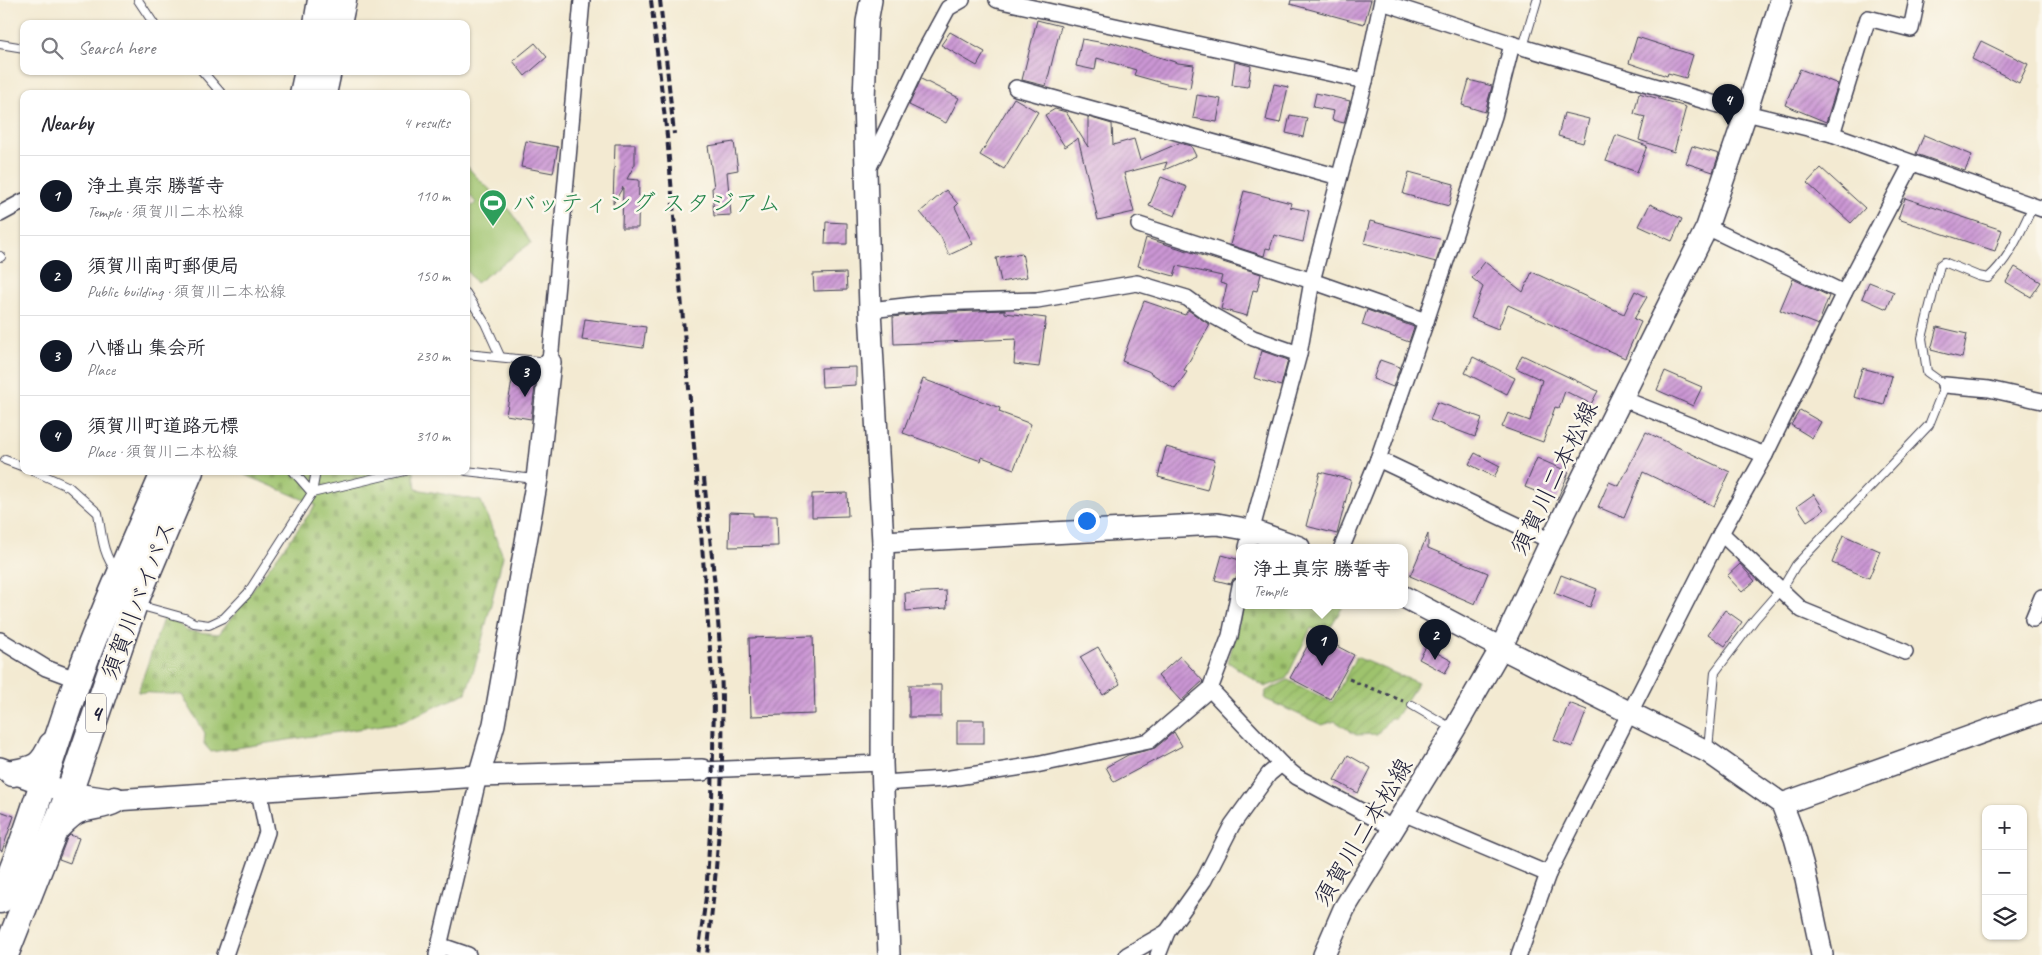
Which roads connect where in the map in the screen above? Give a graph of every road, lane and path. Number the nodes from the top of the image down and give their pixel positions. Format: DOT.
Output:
graph roads {
  1 [pos="138,0"];
  2 [pos="321,0"];
  3 [pos="343,0"];
  4 [pos="582,0"];
  5 [pos="871,0"];
  6 [pos="962,0"];
  7 [pos="997,0"];
  8 [pos="1537,0"];
  9 [pos="1781,0"];
  10 [pos="1918,0"];
  11 [pos="1382,1"];
  12 [pos="151,20"];
  13 [pos="318,20"];
  14 [pos="339,20"];
  15 [pos="0,44"];
  16 [pos="1518,45"];
  17 [pos="20,47"];
  18 [pos="205,75"];
  19 [pos="307,75"];
  20 [pos="327,75"];
  21 [pos="1365,81"];
  22 [pos="1016,88"];
  23 [pos="219,90"];
  24 [pos="304,90"];
  25 [pos="323,90"];
  26 [pos="1746,113"];
  27 [pos="1832,134"];
  28 [pos="1912,163"];
  29 [pos="866,174"];
  30 [pos="1339,177"];
  31 [pos="20,203"];
  32 [pos="2037,208"];
  33 [pos="0,214"];
  34 [pos="1140,225"];
  35 [pos="1707,227"];
  36 [pos="1312,281"];
  37 [pos="1844,293"];
  38 [pos="470,300"];
  39 [pos="870,310"];
  40 [pos="1426,321"];
  41 [pos="470,354"];
  42 [pos="1299,354"];
  43 [pos="500,356"];
  44 [pos="550,362"];
  45 [pos="1945,385"];
  46 [pos="1623,398"];
  47 [pos="2042,401"];
  48 [pos="1765,455"];
  49 [pos="1378,459"];
  50 [pos="6,460"];
  51 [pos="20,465"];
  52 [pos="470,471"];
  53 [pos="43,475"];
  54 [pos="163,475"];
  55 [pos="188,475"];
  56 [pos="296,475"];
  57 [pos="315,475"];
  58 [pos="388,475"];
  59 [pos="537,479"];
  60 [pos="312,493"];
  61 [pos="1722,534"];
  62 [pos="1249,538"];
  63 [pos="1551,541"];
  64 [pos="883,542"];
  65 [pos="1282,544"];
  66 [pos="1343,544"];
  67 [pos="121,574"];
  68 [pos="1780,589"];
  69 [pos="2042,597"];
  70 [pos="1408,599"];
  71 [pos="134,604"];
  72 [pos="1236,606"];
  73 [pos="2033,619"];
  74 [pos="0,640"];
  75 [pos="1501,648"];
  76 [pos="1905,652"];
  77 [pos="1349,679"];
  78 [pos="78,680"];
  79 [pos="106,681"];
  80 [pos="1210,689"];
  81 [pos="1412,706"];
  82 [pos="2042,711"];
  83 [pos="1630,714"];
  84 [pos="1454,730"];
  85 [pos="86,741"];
  86 [pos="1708,752"];
  87 [pos="1281,764"];
  88 [pos="702,770"];
  89 [pos="882,773"];
  90 [pos="479,776"];
  91 [pos="37,785"];
  92 [pos="259,791"];
  93 [pos="106,799"];
  94 [pos="1782,804"];
  95 [pos="1398,820"];
  96 [pos="55,830"];
  97 [pos="1548,874"];
  98 [pos="5,889"];
  99 [pos="1167,932"];
  100 [pos="438,950"];
  101 [pos="4,955"];
  102 [pos="225,955"];
  103 [pos="468,955"];
  104 [pos="889,955"];
  105 [pos="1127,955"];
  106 [pos="1158,955"];
  107 [pos="1324,955"];
  108 [pos="1519,955"];
  109 [pos="1822,955"];
  1 -- 12 [label="lane"];
  2 -- 13 [label="highway"];
  3 -- 14 [label="highway"];
  4 -- 44 [label="street"];
  5 -- 29 [label="street"];
  6 -- 29 [label="street"];
  7 -- 21 [label="street"];
  8 -- 16 [label="lane"];
  9 -- 26 [label="street, 須賀川二本松線"];
  10 -- 27 [label="street"];
  11 -- 16 [label="street"];
  11 -- 21 [label="street"];
  15 -- 17 [label="lane"];
  16 -- 26 [label="street"];
  16 -- 40 [label="street"];
  18 -- 23 [label="lane"];
  19 -- 24 [label="highway"];
  20 -- 25 [label="highway"];
  21 -- 30 [label="street"];
  22 -- 30 [label="street"];
  26 -- 27 [label="street"];
  26 -- 35 [label="street, 須賀川二本松線"];
  27 -- 28 [label="street"];
  28 -- 32 [label="street"];
  28 -- 37 [label="street"];
  29 -- 39 [label="street"];
  30 -- 36 [label="street"];
  31 -- 33 [label="street"];
  32 -- 45 [label="lane"];
  34 -- 36 [label="street"];
  35 -- 37 [label="street"];
  35 -- 46 [label="street, 須賀川二本松線"];
  36 -- 40 [label="street"];
  36 -- 42 [label="street"];
  37 -- 48 [label="street"];
  38 -- 43 [label="lane"];
  39 -- 42 [label="street"];
  39 -- 64 [label="street"];
  40 -- 49 [label="street"];
  41 -- 43 [label="lane"];
  42 -- 62 [label="street"];
  43 -- 44 [label="lane"];
  44 -- 59 [label="street"];
  45 -- 47 [label="street"];
  45 -- 68 [label="lane"];
  46 -- 48 [label="street"];
  46 -- 63 [label="street, 須賀川二本松線"];
  48 -- 61 [label="street"];
  49 -- 63 [label="street"];
  49 -- 66 [label="street"];
  50 -- 51 [label="lane"];
  52 -- 59 [label="lane"];
  53 -- 67 [label="lane"];
  54 -- 67 [label="highway, 須賀川バイパス / 4"];
  55 -- 71 [label="highway, 須賀川バイパス / 4"];
  56 -- 60 [label="lane"];
  57 -- 60 [label="lane"];
  58 -- 60 [label="lane"];
  59 -- 90 [label="street"];
  60 -- 71 [label="lane"];
  61 -- 68 [label="street"];
  61 -- 83 [label="street"];
  62 -- 64 [label="street"];
  62 -- 65 [label="street"];
  63 -- 75 [label="street, 須賀川二本松線"];
  64 -- 89 [label="street"];
  67 -- 78 [label="highway, 須賀川バイパス / 4"];
  68 -- 76 [label="street"];
  68 -- 86 [label="lane"];
  69 -- 73 [label="street"];
  70 -- 75 [label="street"];
  71 -- 79 [label="highway, 須賀川バイパス / 4"];
  72 -- 80 [label="street"];
  74 -- 78 [label="street"];
  75 -- 83 [label="street"];
  75 -- 84 [label="street, 須賀川二本松線"];
  77 -- 81 [label="path"];
  78 -- 91 [label="highway, 須賀川バイパス / 4"];
  79 -- 85 [label="highway, 須賀川バイパス / 4"];
  79 -- 91 [label="highway"];
  80 -- 87 [label="street"];
  80 -- 89 [label="street"];
  81 -- 84 [label="lane"];
  82 -- 94 [label="street"];
  83 -- 86 [label="street"];
  83 -- 97 [label="street"];
  84 -- 95 [label="street, 須賀川二本松線"];
  85 -- 91 [label="highway, 須賀川バイパス / 4"];
  85 -- 93 [label="highway"];
  86 -- 94 [label="street"];
  87 -- 95 [label="street"];
  87 -- 99 [label="street"];
  88 -- 89 [label="street"];
  88 -- 90 [label="street"];
  89 -- 104 [label="street"];
  90 -- 92 [label="street"];
  90 -- 100 [label="street"];
  91 -- 93 [label="street"];
  91 -- 96 [label="highway, 須賀川バイパス / 4"];
  91 -- 98 [label="highway"];
  92 -- 93 [label="street"];
  92 -- 102 [label="street"];
  93 -- 96 [label="highway"];
  94 -- 109 [label="street"];
  95 -- 97 [label="street"];
  95 -- 107 [label="street, 須賀川二本松線"];
  96 -- 101 [label="highway, 須賀川バイパス / 4"];
  97 -- 108 [label="street"];
  99 -- 105 [label="street"];
  99 -- 106 [label="street"];
  100 -- 103 [label="street"];
}
